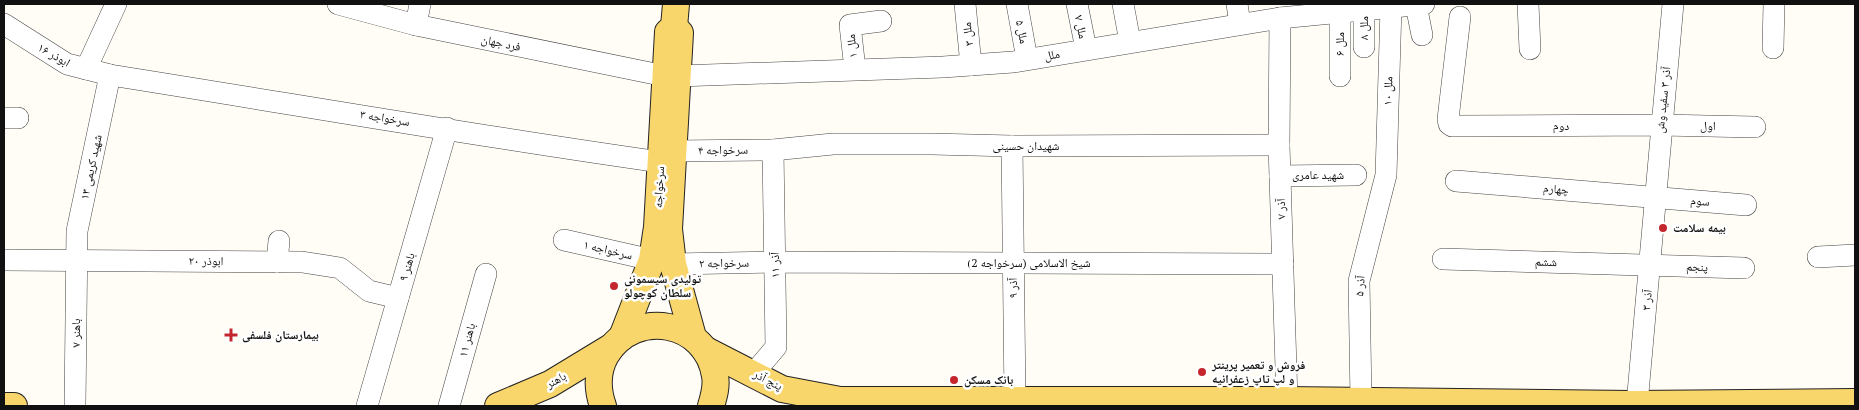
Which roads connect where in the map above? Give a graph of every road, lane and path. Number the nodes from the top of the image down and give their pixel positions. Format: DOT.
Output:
graph roads {
  1 [pos="338,4"];
  2 [pos="420,4"];
  3 [pos="964,4"];
  4 [pos="1017,4"];
  5 [pos="1077,4"];
  6 [pos="1123,4"];
  7 [pos="1420,4"];
  8 [pos="1528,4"];
  9 [pos="1673,4"];
  10 [pos="1774,4"];
  11 [pos="116,5"];
  12 [pos="1391,7"];
  13 [pos="1310,9"];
  14 [pos="1364,9"];
  15 [pos="1340,12"];
  16 [pos="1238,14"];
  17 [pos="1460,16"];
  18 [pos="1280,18"];
  19 [pos="881,21"];
  20 [pos="4,24"];
  21 [pos="674,24"];
  22 [pos="416,25"];
  23 [pos="1422,35"];
  24 [pos="1130,42"];
  25 [pos="1364,47"];
  26 [pos="1773,48"];
  27 [pos="1530,49"];
  28 [pos="1086,50"];
  29 [pos="1028,59"];
  30 [pos="971,65"];
  31 [pos="86,69"];
  32 [pos="855,69"];
  33 [pos="110,75"];
  34 [pos="671,76"];
  35 [pos="1340,76"];
  36 [pos="1661,125"];
  37 [pos="1754,127"];
  38 [pos="447,128"];
  39 [pos="1279,145"];
  40 [pos="1012,146"];
  41 [pos="773,150"];
  42 [pos="667,157"];
  43 [pos="1356,175"];
  44 [pos="1386,175"];
  45 [pos="1280,176"];
  46 [pos="1456,181"];
  47 [pos="1655,197"];
  48 [pos="1746,205"];
  49 [pos="564,240"];
  50 [pos="1855,255"];
  51 [pos="1818,257"];
  52 [pos="1443,258"];
  53 [pos="4,260"];
  54 [pos="76,260"];
  55 [pos="663,262"];
  56 [pos="775,262"];
  57 [pos="1013,263"];
  58 [pos="1283,264"];
  59 [pos="1650,265"];
  60 [pos="1744,268"];
  61 [pos="486,274"];
  62 [pos="398,298"];
  63 [pos="616,342"];
  64 [pos="699,343"];
  65 [pos="754,373"];
  66 [pos="1015,400"];
  67 [pos="1287,400"];
  68 [pos="1361,400"];
  69 [pos="1855,402"];
  70 [pos="1637,404"];
  71 [pos="1759,405"];
  72 [pos="4,406"];
  73 [pos="14,406"];
  74 [pos="76,406"];
  75 [pos="368,406"];
  76 [pos="449,406"];
  77 [pos="498,406"];
  78 [pos="603,406"];
  79 [pos="711,406"];
  1 -- 22 [label="street, فرد جهان"];
  2 -- 22 [label="street"];
  3 -- 30 [label="street, ملل ۳"];
  4 -- 29 [label="street, ملل ۵"];
  5 -- 28 [label="street, ۷ ملل"];
  6 -- 24 [label="street"];
  7 -- 12 [label="street, ملل"];
  7 -- 23 [label="street"];
  8 -- 27 [label="street"];
  9 -- 36 [label="street, آذر ۳ سفید وش"];
  10 -- 26 [label="street"];
  11 -- 31 [label="street"];
  12 -- 14 [label="street, ملل"];
  12 -- 44 [label="street, ۱۰ ملل"];
  13 -- 15 [label="street, ملل"];
  13 -- 18 [label="street, ملل"];
  14 -- 15 [label="street, ملل"];
  14 -- 25 [label="street, ۸ ملل"];
  15 -- 35 [label="street, ۶ ملل"];
  16 -- 18 [label="street, ملل"];
  16 -- 24 [label="street, ملل"];
  17 -- 36 [label="street, دوم"];
  18 -- 39 [label="street, آذر ۷"];
  19 -- 32 [label="street, ملل ۱"];
  20 -- 31 [label="street, ۱۶ ابوذر"];
  21 -- 34 [label="main road, سرخواجه"];
  22 -- 34 [label="street, فرد جهان"];
  24 -- 28 [label="street, ملل"];
  28 -- 29 [label="street, ملل"];
  29 -- 30 [label="street, ملل"];
  30 -- 32 [label="street, ملل"];
  31 -- 33 [label="street, ۱۶ ابوذر"];
  32 -- 34 [label="street, ملل"];
  33 -- 38 [label="street, سرخواجه ۳"];
  33 -- 54 [label="street, ۱۳ شهید کریمی"];
  34 -- 42 [label="main road, سرخواجه"];
  36 -- 37 [label="street, اول"];
  36 -- 47 [label="street, آذر ۳ سفید وش"];
  38 -- 42 [label="street, سرخواجه ۳"];
  38 -- 62 [label="street, ۹ باهنر"];
  39 -- 40 [label="street, شهیدان حسینی"];
  39 -- 45 [label="street, آذر ۷"];
  40 -- 41 [label="street, شهیدان حسینی"];
  40 -- 57 [label="street, ۹ آذر"];
  41 -- 42 [label="street, سرخواجه ۴"];
  41 -- 56 [label="street, آذر ۱۱"];
  42 -- 55 [label="main road, سرخواجه"];
  43 -- 45 [label="street, شهید عامری"];
  44 -- 68 [label="street, آذر ۵"];
  45 -- 58 [label="street, آذر ۷"];
  46 -- 47 [label="street, چهارم"];
  47 -- 48 [label="street, سوم"];
  47 -- 59 [label="street, ۳ آذر"];
  49 -- 55 [label="street, سرخواجه ۱"];
  50 -- 51 [label="street"];
  52 -- 59 [label="street, ششم"];
  53 -- 54 [label="street, ابوذر ۲۰"];
  54 -- 62 [label="street, ابوذر ۲۰"];
  54 -- 74 [label="street, باهنر ۷"];
  55 -- 56 [label="street, سرخواجه ۲"];
  55 -- 63 [label="main road, سرخواجه"];
  55 -- 64 [label="main road, سرخواجه"];
  56 -- 57 [label="street, شیخ الاسلامی (سرخواجه 2)"];
  56 -- 65 [label="street, آذر ۱۱"];
  57 -- 58 [label="street, شیخ الاسلامی (سرخواجه 2)"];
  57 -- 66 [label="street, ۹ آذر"];
  58 -- 67 [label="street, آذر ۷"];
  59 -- 60 [label="street, پنجم"];
  59 -- 70 [label="street, ۳ آذر"];
  61 -- 76 [label="street, باهنر ۱۱"];
  62 -- 75 [label="street, ۹ باهنر"];
  63 -- 64 [label="main road, باهنر"];
  63 -- 77 [label="main road, باهنر"];
  63 -- 78 [label="main road, سرخواجه"];
  64 -- 65 [label="main road, پنج آذر"];
  64 -- 79 [label="main road, سرخواجه"];
  65 -- 66 [label="main road, پنج آذر"];
  66 -- 67 [label="main road, پنج آذر"];
  67 -- 68 [label="main road, پنج آذر"];
  68 -- 70 [label="main road, پنج آذر"];
  69 -- 71 [label="main road, پنج آذر"];
  70 -- 71 [label="main road, پنج آذر"];
  72 -- 73 [label="main road"];
}
